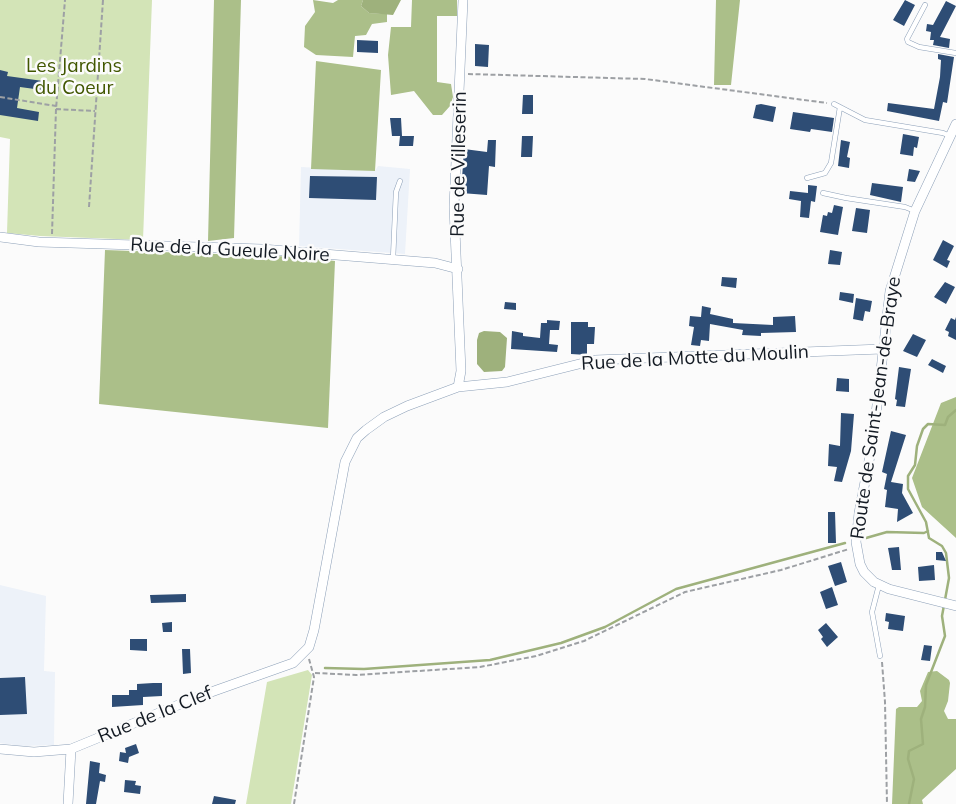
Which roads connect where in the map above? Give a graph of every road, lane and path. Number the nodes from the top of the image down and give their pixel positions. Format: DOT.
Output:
graph roads {
  1 [pos="64,0"];
  2 [pos="103,0"];
  3 [pos="463,0"];
  4 [pos="925,5"];
  5 [pos="956,53"];
  6 [pos="461,74"];
  7 [pos="0,97"];
  8 [pos="834,104"];
  9 [pos="56,107"];
  10 [pos="840,107"];
  11 [pos="95,111"];
  12 [pos="956,124"];
  13 [pos="950,136"];
  14 [pos="807,178"];
  15 [pos="400,181"];
  16 [pos="823,192"];
  17 [pos="89,207"];
  18 [pos="915,212"];
  19 [pos="52,234"];
  20 [pos="0,237"];
  21 [pos="392,259"];
  22 [pos="458,269"];
  23 [pos="882,349"];
  24 [pos="458,387"];
  25 [pos="850,549"];
  26 [pos="879,586"];
  27 [pos="953,605"];
  28 [pos="304,654"];
  29 [pos="880,656"];
  30 [pos="315,673"];
  31 [pos="71,748"];
  32 [pos="0,749"];
  33 [pos="68,804"];
  34 [pos="294,804"];
  35 [pos="887,804"];
  1 -- 9 [label="path"];
  2 -- 11 [label="path"];
  3 -- 6 [label="street, Rue de Villeserin"];
  4 -- 5 [label="lane"];
  6 -- 8 [label="path"];
  6 -- 22 [label="street, Rue de Villeserin"];
  7 -- 9 [label="path"];
  8 -- 10 [label="lane"];
  9 -- 11 [label="path"];
  9 -- 19 [label="path"];
  10 -- 13 [label="lane"];
  10 -- 14 [label="lane"];
  11 -- 17 [label="path"];
  12 -- 13 [label="street, Route de Saint-Jean-de-Braye"];
  13 -- 18 [label="street, Route de Saint-Jean-de-Braye"];
  15 -- 21 [label="lane"];
  16 -- 18 [label="lane"];
  18 -- 23 [label="street, Route de Saint-Jean-de-Braye"];
  20 -- 21 [label="street, Rue de la Gueule Noire"];
  21 -- 22 [label="street, Rue de la Gueule Noire"];
  22 -- 24 [label="street, Rue de Villeserin"];
  23 -- 24 [label="street, Rue de la Motte du Moulin"];
  23 -- 26 [label="street, Route de Saint-Jean-de-Braye"];
  24 -- 28 [label="street, Rue de la Motte du Moulin"];
  25 -- 30 [label="path"];
  26 -- 27 [label="street"];
  26 -- 29 [label="lane"];
  28 -- 30 [label="path"];
  28 -- 31 [label="street, Rue de la Clef"];
  29 -- 35 [label="path"];
  30 -- 34 [label="path"];
  31 -- 32 [label="street, Rue de la Clef"];
  31 -- 33 [label="street"];
}
